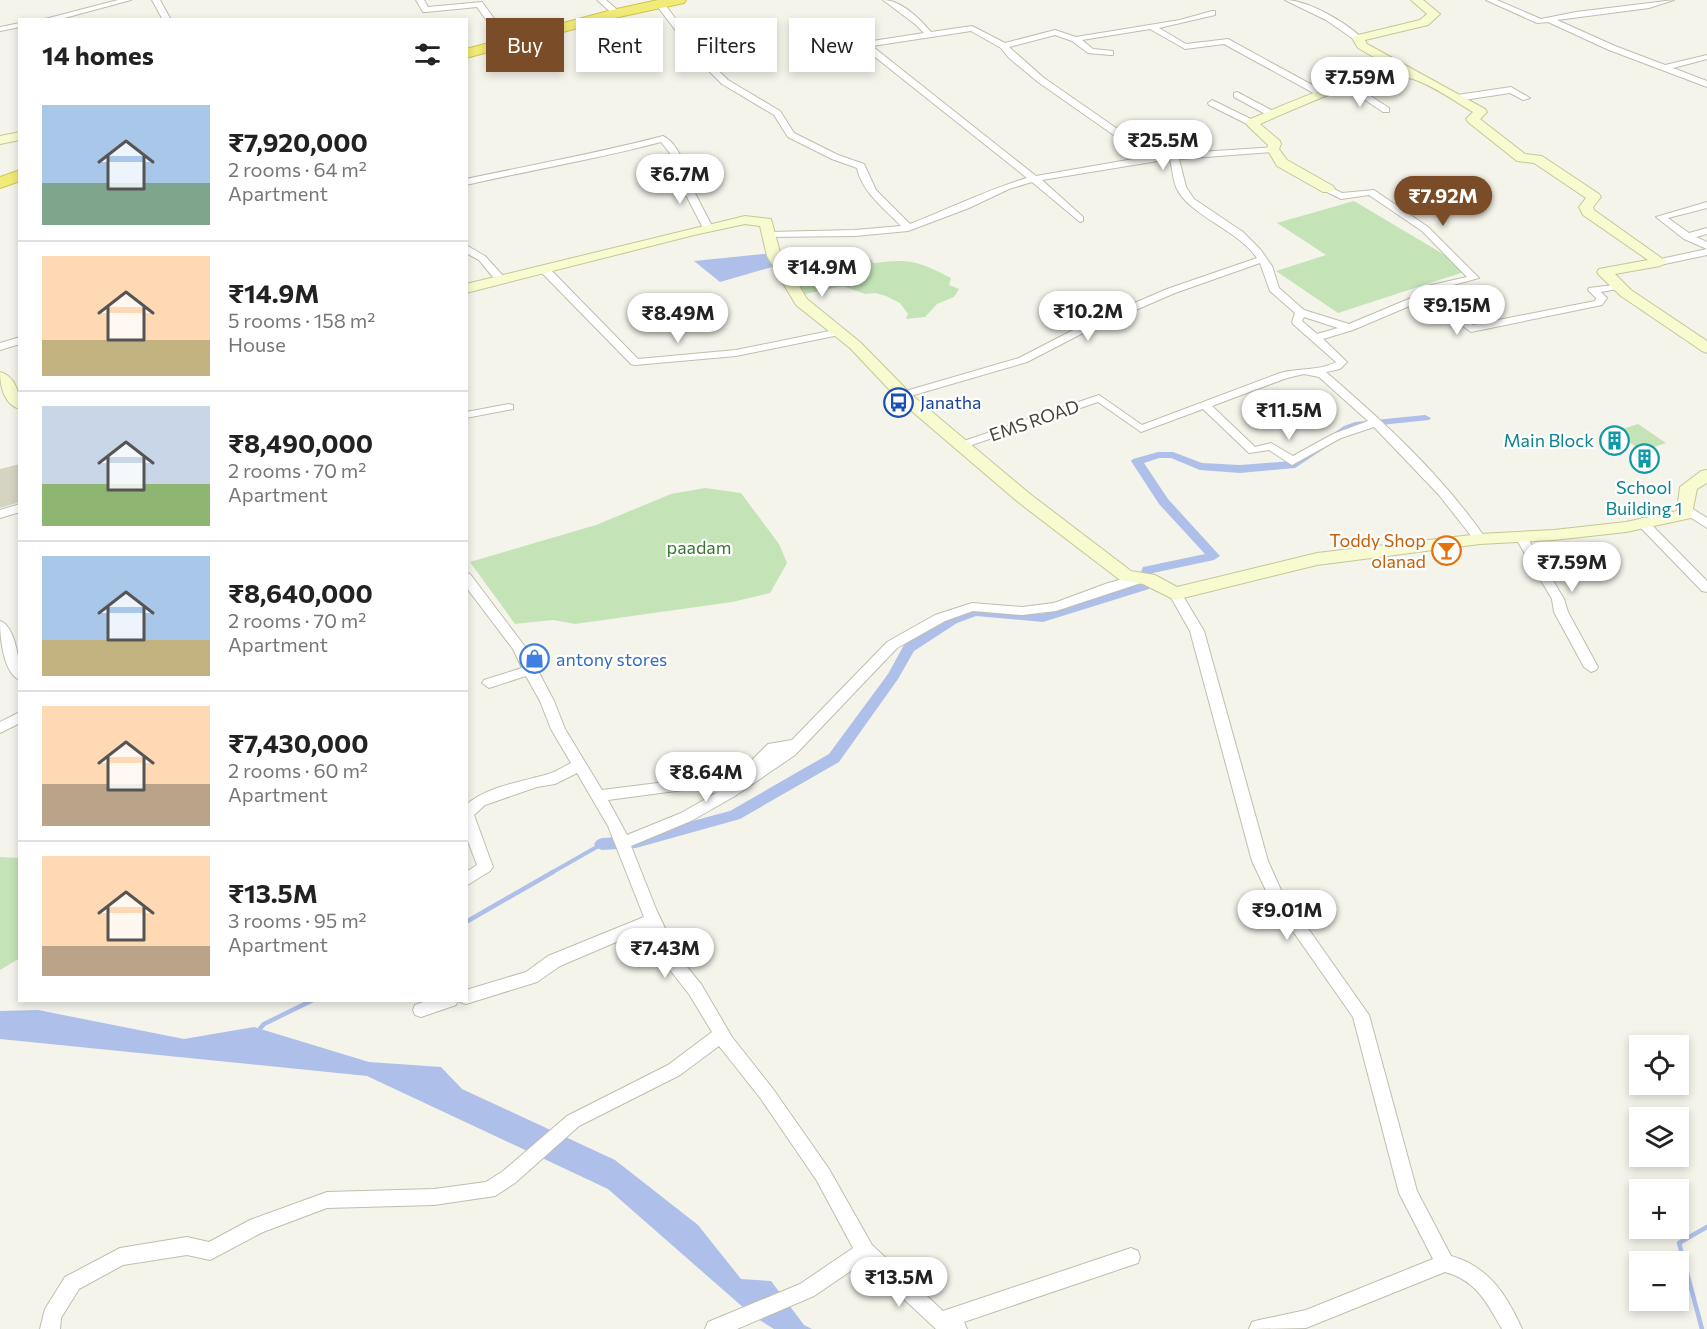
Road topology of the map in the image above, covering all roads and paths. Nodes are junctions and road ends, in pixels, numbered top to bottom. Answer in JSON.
{"nodes":[{"id":1,"x":128,"y":0,"type":"edge"},
{"id":2,"x":156,"y":0,"type":"edge"},
{"id":3,"x":420,"y":0,"type":"edge"},
{"id":4,"x":601,"y":0,"type":"edge"},
{"id":5,"x":679,"y":0,"type":"edge"},
{"id":6,"x":886,"y":0,"type":"edge"},
{"id":7,"x":1289,"y":0,"type":"edge"},
{"id":8,"x":1416,"y":0,"type":"edge"},
{"id":9,"x":1490,"y":0,"type":"edge"},
{"id":10,"x":1600,"y":0,"type":"edge"},
{"id":11,"x":1670,"y":0,"type":"edge"},
{"id":12,"x":660,"y":4,"type":"junction"},
{"id":13,"x":1620,"y":10,"type":"junction"},
{"id":14,"x":1212,"y":12,"type":"dead end"},
{"id":15,"x":617,"y":14,"type":"junction"},
{"id":16,"x":53,"y":18,"type":"edge"},
{"id":17,"x":167,"y":18,"type":"edge"},
{"id":18,"x":489,"y":18,"type":"edge"},
{"id":19,"x":1550,"y":20,"type":"junction"},
{"id":20,"x":18,"y":26,"type":"edge"},
{"id":21,"x":1152,"y":27,"type":"junction"},
{"id":22,"x":564,"y":28,"type":"edge"},
{"id":23,"x":0,"y":30,"type":"edge"},
{"id":24,"x":929,"y":34,"type":"junction"},
{"id":25,"x":1358,"y":38,"type":"junction"},
{"id":26,"x":1075,"y":39,"type":"junction"},
{"id":27,"x":1004,"y":46,"type":"junction"},
{"id":28,"x":486,"y":48,"type":"edge"},
{"id":29,"x":468,"y":53,"type":"edge"},
{"id":30,"x":1110,"y":53,"type":"dead end"},
{"id":31,"x":1707,"y":57,"type":"edge"},
{"id":32,"x":1665,"y":68,"type":"junction"},
{"id":33,"x":1412,"y":74,"type":"junction"},
{"id":34,"x":1707,"y":84,"type":"edge"},
{"id":35,"x":1349,"y":85,"type":"junction"},
{"id":36,"x":1322,"y":94,"type":"junction"},
{"id":37,"x":1237,"y":96,"type":"dead end"},
{"id":38,"x":1457,"y":98,"type":"junction"},
{"id":39,"x":1526,"y":98,"type":"dead end"},
{"id":40,"x":1212,"y":103,"type":"dead end"},
{"id":41,"x":1386,"y":110,"type":"dead end"},
{"id":42,"x":1272,"y":114,"type":"junction"},
{"id":43,"x":1252,"y":123,"type":"junction"},
{"id":44,"x":18,"y":136,"type":"edge"},
{"id":45,"x":0,"y":140,"type":"edge"},
{"id":46,"x":1273,"y":149,"type":"junction"},
{"id":47,"x":1174,"y":156,"type":"junction"},
{"id":48,"x":1153,"y":158,"type":"junction"},
{"id":49,"x":18,"y":176,"type":"edge"},
{"id":50,"x":1032,"y":179,"type":"junction"},
{"id":51,"x":468,"y":182,"type":"edge"},
{"id":52,"x":0,"y":183,"type":"edge"},
{"id":53,"x":1328,"y":189,"type":"joint"},
{"id":54,"x":1707,"y":205,"type":"edge"},
{"id":55,"x":1080,"y":219,"type":"dead end"},
{"id":56,"x":708,"y":228,"type":"junction"},
{"id":57,"x":908,"y":228,"type":"junction"},
{"id":58,"x":1707,"y":231,"type":"edge"},
{"id":59,"x":769,"y":235,"type":"junction"},
{"id":60,"x":1687,"y":237,"type":"junction"},
{"id":61,"x":1707,"y":246,"type":"edge"},
{"id":62,"x":468,"y":249,"type":"edge"},
{"id":63,"x":1707,"y":252,"type":"edge"},
{"id":64,"x":1263,"y":258,"type":"junction"},
{"id":65,"x":1660,"y":262,"type":"junction"},
{"id":66,"x":544,"y":269,"type":"junction"},
{"id":67,"x":501,"y":280,"type":"junction"},
{"id":68,"x":1618,"y":286,"type":"junction"},
{"id":69,"x":468,"y":288,"type":"edge"},
{"id":70,"x":1427,"y":295,"type":"junction"},
{"id":71,"x":1300,"y":312,"type":"junction"},
{"id":72,"x":1349,"y":328,"type":"junction"},
{"id":73,"x":839,"y":332,"type":"junction"},
{"id":74,"x":1315,"y":339,"type":"junction"},
{"id":75,"x":18,"y":341,"type":"edge"},
{"id":76,"x":0,"y":347,"type":"edge"},
{"id":77,"x":1707,"y":348,"type":"edge"},
{"id":78,"x":1323,"y":375,"type":"junction"},
{"id":79,"x":0,"y":377,"type":"edge"},
{"id":80,"x":903,"y":395,"type":"junction"},
{"id":81,"x":18,"y":401,"type":"edge"},
{"id":82,"x":509,"y":407,"type":"dead end"},
{"id":83,"x":1204,"y":407,"type":"junction"},
{"id":84,"x":468,"y":415,"type":"edge"},
{"id":85,"x":1376,"y":422,"type":"junction"},
{"id":86,"x":962,"y":445,"type":"junction"},
{"id":87,"x":1707,"y":475,"type":"edge"},
{"id":88,"x":18,"y":509,"type":"edge"},
{"id":89,"x":0,"y":514,"type":"edge"},
{"id":90,"x":1685,"y":514,"type":"junction"},
{"id":91,"x":1642,"y":522,"type":"junction"},
{"id":92,"x":1707,"y":524,"type":"edge"},
{"id":93,"x":1521,"y":537,"type":"junction"},
{"id":94,"x":1480,"y":539,"type":"junction"},
{"id":95,"x":1145,"y":579,"type":"junction"},
{"id":96,"x":468,"y":580,"type":"edge"},
{"id":97,"x":1707,"y":588,"type":"edge"},
{"id":98,"x":1175,"y":594,"type":"junction"},
{"id":99,"x":0,"y":625,"type":"edge"},
{"id":100,"x":1591,"y":667,"type":"dead end"},
{"id":101,"x":530,"y":670,"type":"junction"},
{"id":102,"x":18,"y":671,"type":"edge"},
{"id":103,"x":489,"y":683,"type":"dead end"},
{"id":104,"x":18,"y":718,"type":"edge"},
{"id":105,"x":0,"y":728,"type":"edge"},
{"id":106,"x":798,"y":744,"type":"junction"},
{"id":107,"x":579,"y":765,"type":"junction"},
{"id":108,"x":597,"y":796,"type":"junction"},
{"id":109,"x":468,"y":812,"type":"edge"},
{"id":110,"x":468,"y":820,"type":"edge"},
{"id":111,"x":623,"y":843,"type":"junction"},
{"id":112,"x":468,"y":879,"type":"edge"},
{"id":113,"x":653,"y":920,"type":"junction"},
{"id":114,"x":468,"y":996,"type":"edge"},
{"id":115,"x":444,"y":1002,"type":"edge"},
{"id":116,"x":422,"y":1010,"type":"dead end"},
{"id":117,"x":722,"y":1034,"type":"junction"},
{"id":118,"x":866,"y":1251,"type":"junction"},
{"id":119,"x":1131,"y":1257,"type":"dead end"},
{"id":120,"x":1445,"y":1263,"type":"junction"},
{"id":121,"x":948,"y":1325,"type":"edge"},
{"id":122,"x":50,"y":1329,"type":"edge"},
{"id":123,"x":715,"y":1329,"type":"edge"},
{"id":124,"x":1259,"y":1329,"type":"edge"},
{"id":125,"x":1512,"y":1329,"type":"edge"}],
"edges":[{"from":1,"to":16,"type":"street"},
{"from":2,"to":17,"type":"street"},
{"from":3,"to":18,"type":"street"},
{"from":4,"to":15,"type":"street"},
{"from":5,"to":12,"type":"highway"},
{"from":6,"to":24,"type":"street"},
{"from":7,"to":25,"type":"street"},
{"from":8,"to":25,"type":"main road"},
{"from":9,"to":19,"type":"street"},
{"from":10,"to":13,"type":"street"},
{"from":11,"to":13,"type":"street"},
{"from":12,"to":15,"type":"highway"},
{"from":12,"to":57,"type":"street"},
{"from":13,"to":19,"type":"street"},
{"from":14,"to":21,"type":"street"},
{"from":15,"to":22,"type":"highway"},
{"from":19,"to":32,"type":"street"},
{"from":20,"to":23,"type":"street"},
{"from":21,"to":26,"type":"street"},
{"from":21,"to":36,"type":"street"},
{"from":24,"to":27,"type":"street"},
{"from":24,"to":50,"type":"street"},
{"from":25,"to":33,"type":"main road"},
{"from":26,"to":27,"type":"street"},
{"from":26,"to":30,"type":"street"},
{"from":27,"to":48,"type":"street"},
{"from":28,"to":29,"type":"highway"},
{"from":31,"to":32,"type":"street"},
{"from":32,"to":34,"type":"street"},
{"from":33,"to":35,"type":"main road"},
{"from":33,"to":38,"type":"main road"},
{"from":35,"to":36,"type":"main road"},
{"from":35,"to":41,"type":"street"},
{"from":36,"to":42,"type":"main road"},
{"from":37,"to":42,"type":"street"},
{"from":38,"to":39,"type":"street"},
{"from":38,"to":65,"type":"main road"},
{"from":40,"to":43,"type":"street"},
{"from":42,"to":43,"type":"main road"},
{"from":43,"to":46,"type":"main road"},
{"from":44,"to":45,"type":"main road"},
{"from":46,"to":47,"type":"street"},
{"from":46,"to":53,"type":"main road"},
{"from":47,"to":48,"type":"street"},
{"from":47,"to":64,"type":"street"},
{"from":48,"to":50,"type":"street"},
{"from":49,"to":52,"type":"highway"},
{"from":50,"to":55,"type":"street"},
{"from":50,"to":57,"type":"street"},
{"from":51,"to":56,"type":"street"},
{"from":53,"to":70,"type":"street"},
{"from":54,"to":60,"type":"street"},
{"from":56,"to":59,"type":"main road"},
{"from":56,"to":66,"type":"main road"},
{"from":57,"to":59,"type":"street"},
{"from":58,"to":60,"type":"street"},
{"from":59,"to":73,"type":"main road"},
{"from":60,"to":61,"type":"street"},
{"from":62,"to":67,"type":"street"},
{"from":63,"to":65,"type":"street"},
{"from":64,"to":71,"type":"street"},
{"from":64,"to":80,"type":"street"},
{"from":65,"to":68,"type":"main road"},
{"from":66,"to":67,"type":"main road"},
{"from":66,"to":73,"type":"street"},
{"from":67,"to":69,"type":"main road"},
{"from":68,"to":70,"type":"street"},
{"from":68,"to":77,"type":"main road"},
{"from":70,"to":72,"type":"street"},
{"from":71,"to":72,"type":"street"},
{"from":71,"to":74,"type":"street"},
{"from":72,"to":74,"type":"street"},
{"from":73,"to":80,"type":"main road"},
{"from":74,"to":78,"type":"street"},
{"from":75,"to":76,"type":"street"},
{"from":78,"to":83,"type":"street"},
{"from":78,"to":85,"type":"street"},
{"from":79,"to":81,"type":"main road"},
{"from":80,"to":86,"type":"main road"},
{"from":82,"to":84,"type":"street"},
{"from":83,"to":85,"type":"street"},
{"from":83,"to":86,"type":"street","name":"EMS ROAD"},
{"from":85,"to":94,"type":"street"},
{"from":86,"to":95,"type":"main road"},
{"from":87,"to":90,"type":"main road"},
{"from":88,"to":89,"type":"street"},
{"from":90,"to":91,"type":"main road"},
{"from":90,"to":92,"type":"street"},
{"from":91,"to":93,"type":"main road"},
{"from":91,"to":97,"type":"street"},
{"from":93,"to":94,"type":"main road"},
{"from":93,"to":100,"type":"street"},
{"from":94,"to":98,"type":"main road"},
{"from":95,"to":98,"type":"main road"},
{"from":95,"to":106,"type":"street"},
{"from":96,"to":101,"type":"street"},
{"from":98,"to":120,"type":"street"},
{"from":99,"to":102,"type":"street"},
{"from":101,"to":103,"type":"street"},
{"from":101,"to":107,"type":"street"},
{"from":104,"to":105,"type":"street"},
{"from":106,"to":108,"type":"street"},
{"from":106,"to":111,"type":"street"},
{"from":107,"to":108,"type":"street"},
{"from":107,"to":109,"type":"street"},
{"from":108,"to":111,"type":"street"},
{"from":110,"to":112,"type":"street"},
{"from":111,"to":113,"type":"street"},
{"from":113,"to":114,"type":"street"},
{"from":113,"to":117,"type":"street"},
{"from":115,"to":116,"type":"street"},
{"from":117,"to":118,"type":"street"},
{"from":117,"to":122,"type":"street"},
{"from":118,"to":121,"type":"street"},
{"from":118,"to":123,"type":"street"},
{"from":119,"to":121,"type":"street"},
{"from":120,"to":124,"type":"street"},
{"from":120,"to":125,"type":"street"}]}
